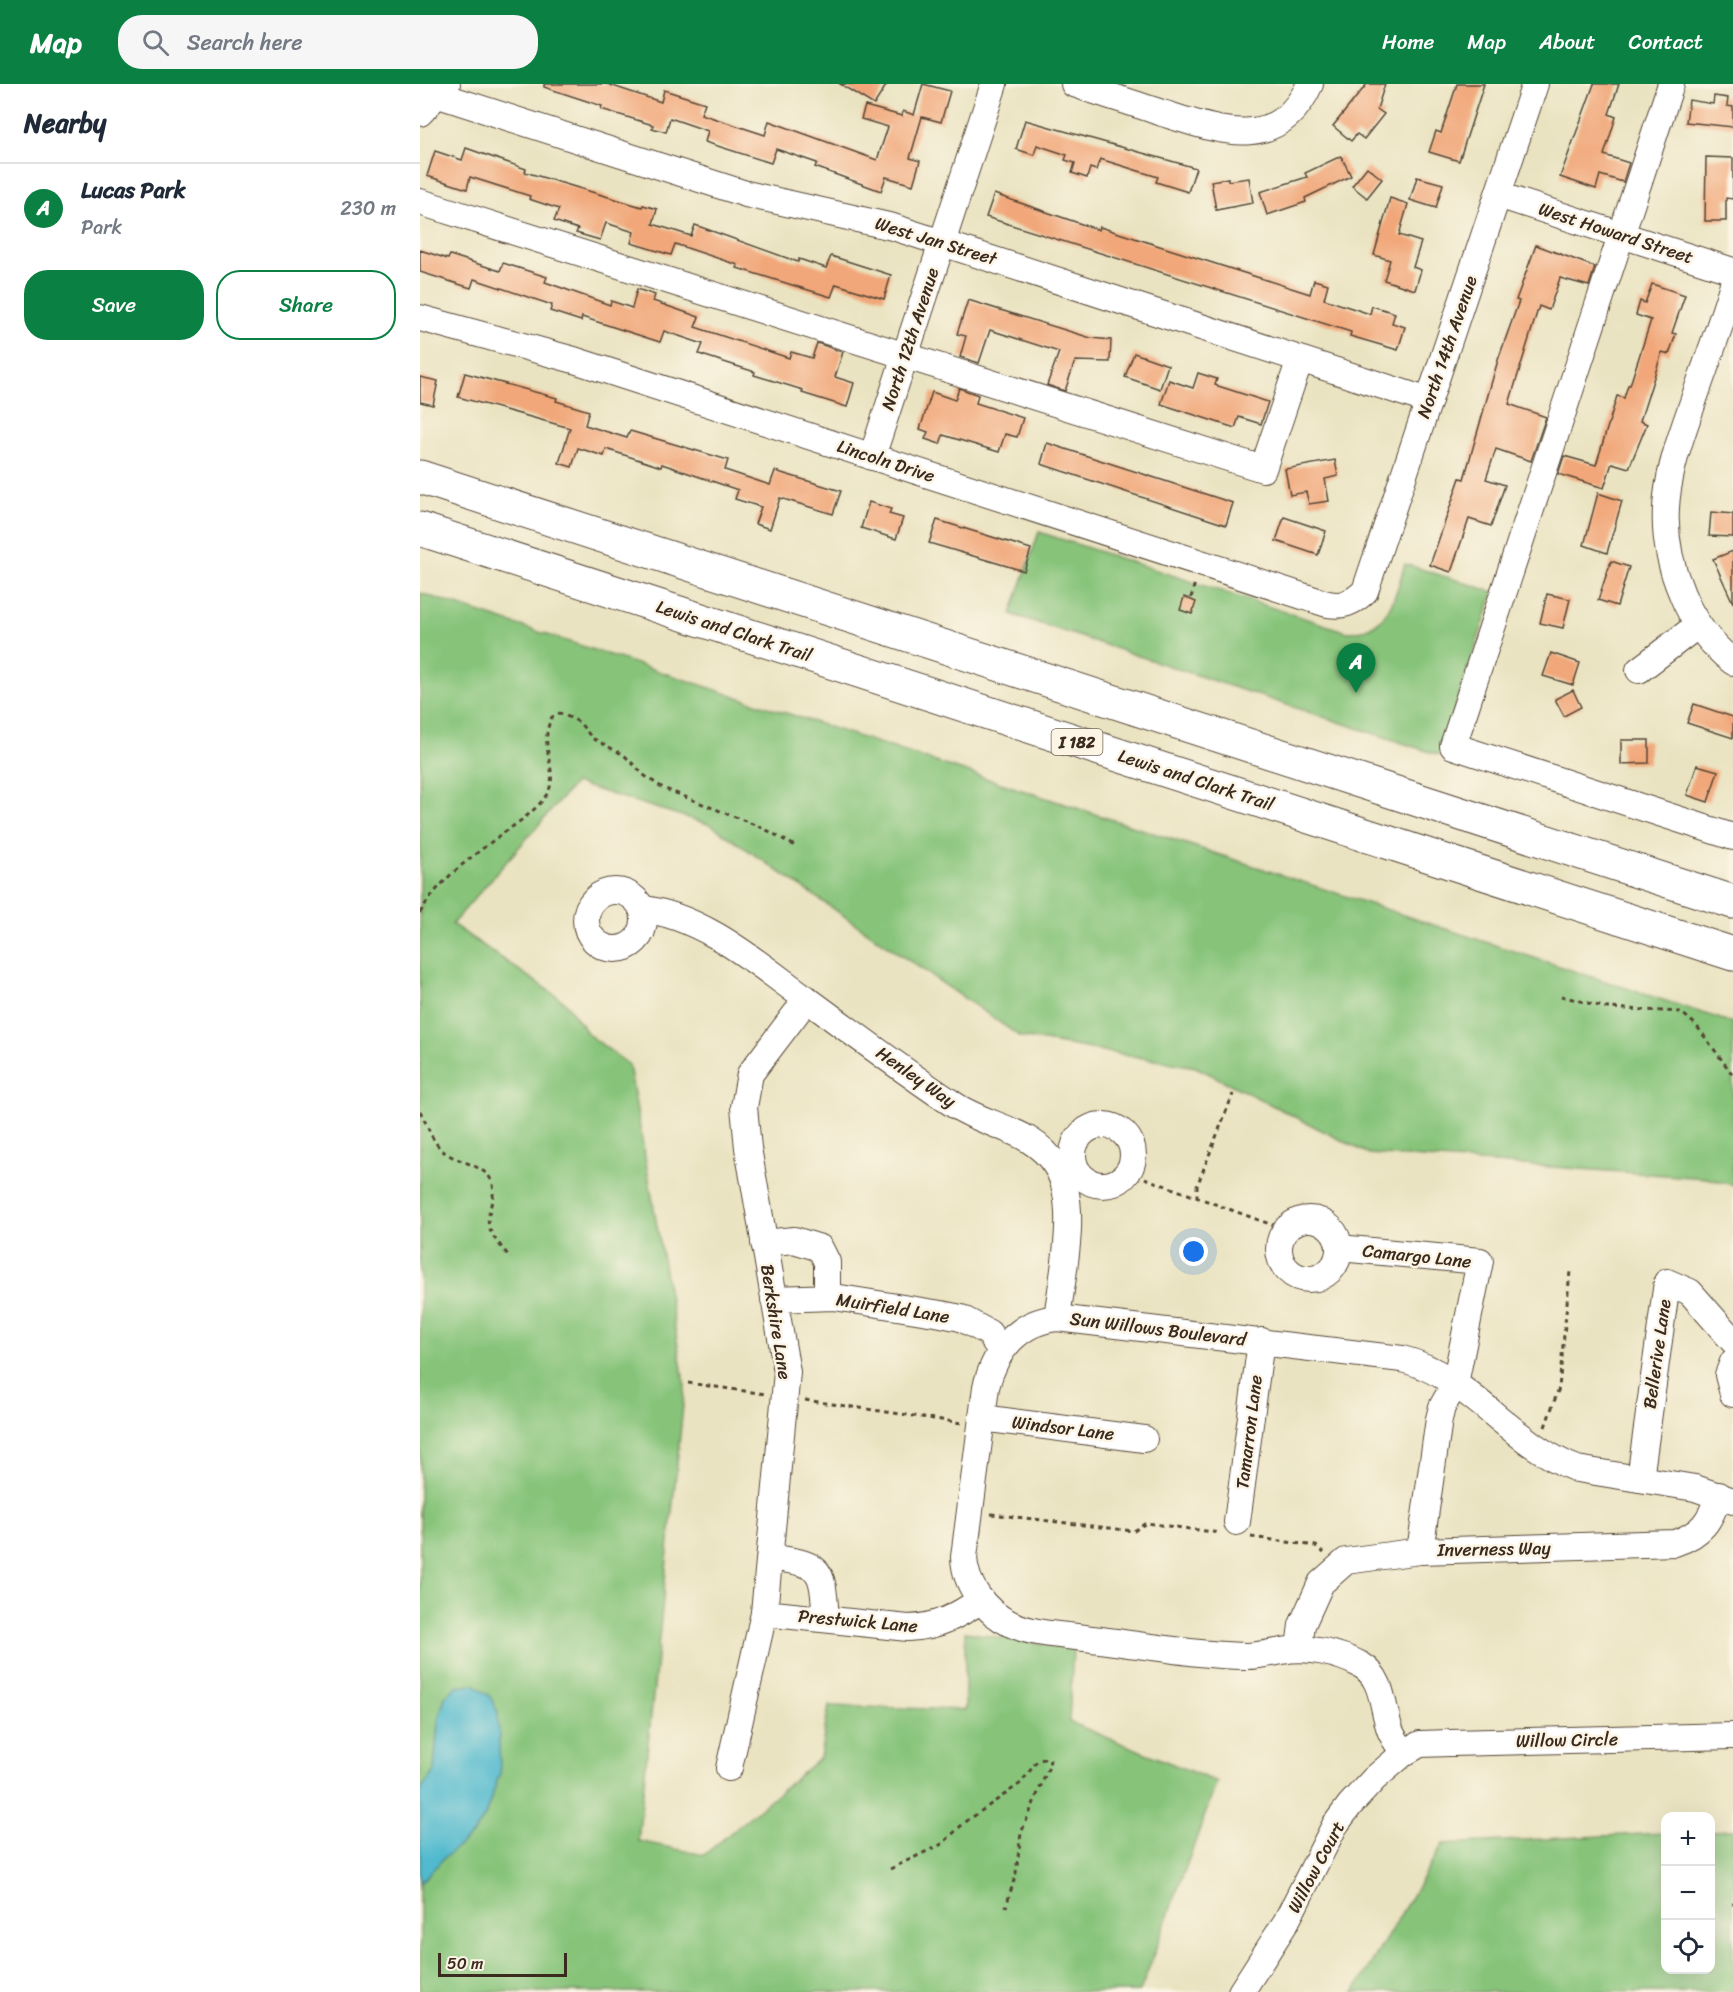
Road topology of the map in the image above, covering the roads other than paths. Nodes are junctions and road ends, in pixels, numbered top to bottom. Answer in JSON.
{"nodes":[{"id":1,"x":994,"y":84,"type":"edge"},
{"id":2,"x":1310,"y":84,"type":"edge"},
{"id":3,"x":1535,"y":84,"type":"edge"},
{"id":4,"x":1671,"y":84,"type":"edge"},
{"id":5,"x":1089,"y":86,"type":"edge"},
{"id":6,"x":435,"y":89,"type":"edge"},
{"id":7,"x":420,"y":113,"type":"edge"},
{"id":8,"x":1498,"y":195,"type":"junction"},
{"id":9,"x":420,"y":202,"type":"edge"},
{"id":10,"x":1622,"y":235,"type":"junction"},
{"id":11,"x":942,"y":243,"type":"junction"},
{"id":12,"x":1733,"y":271,"type":"edge"},
{"id":13,"x":1733,"y":284,"type":"edge"},
{"id":14,"x":420,"y":318,"type":"edge"},
{"id":15,"x":906,"y":354,"type":"junction"},
{"id":16,"x":1300,"y":359,"type":"junction"},
{"id":17,"x":1429,"y":400,"type":"junction"},
{"id":18,"x":872,"y":457,"type":"junction"},
{"id":19,"x":420,"y":477,"type":"edge"},
{"id":20,"x":420,"y":529,"type":"edge"},
{"id":21,"x":1351,"y":603,"type":"joint"},
{"id":22,"x":1698,"y":625,"type":"junction"},
{"id":23,"x":1733,"y":662,"type":"edge"},
{"id":24,"x":1639,"y":670,"type":"dead end"},
{"id":25,"x":1733,"y":837,"type":"edge"},
{"id":26,"x":1733,"y":902,"type":"edge"},
{"id":27,"x":642,"y":909,"type":"dead end"},
{"id":28,"x":1733,"y":954,"type":"edge"},
{"id":29,"x":807,"y":999,"type":"junction"},
{"id":30,"x":1071,"y":1176,"type":"junction"},
{"id":31,"x":764,"y":1243,"type":"junction"},
{"id":32,"x":1339,"y":1248,"type":"junction"},
{"id":33,"x":827,"y":1298,"type":"junction"},
{"id":34,"x":774,"y":1299,"type":"junction"},
{"id":35,"x":1057,"y":1318,"type":"junction"},
{"id":36,"x":1261,"y":1341,"type":"junction"},
{"id":37,"x":1733,"y":1341,"type":"edge"},
{"id":38,"x":1000,"y":1350,"type":"junction"},
{"id":39,"x":1733,"y":1362,"type":"edge"},
{"id":40,"x":1455,"y":1383,"type":"junction"},
{"id":41,"x":1733,"y":1394,"type":"edge"},
{"id":42,"x":982,"y":1422,"type":"junction"},
{"id":43,"x":1144,"y":1439,"type":"dead end"},
{"id":44,"x":1640,"y":1479,"type":"junction"},
{"id":45,"x":1726,"y":1498,"type":"edge"},
{"id":46,"x":1236,"y":1531,"type":"road end"},
{"id":47,"x":1420,"y":1551,"type":"junction"},
{"id":48,"x":770,"y":1557,"type":"junction"},
{"id":49,"x":981,"y":1600,"type":"junction"},
{"id":50,"x":764,"y":1612,"type":"junction"},
{"id":51,"x":826,"y":1619,"type":"junction"},
{"id":52,"x":1299,"y":1648,"type":"junction"},
{"id":53,"x":1733,"y":1736,"type":"edge"},
{"id":54,"x":1404,"y":1753,"type":"junction"},
{"id":55,"x":729,"y":1768,"type":"dead end"},
{"id":56,"x":1241,"y":1992,"type":"edge"}],
"edges":[{"from":1,"to":11,"type":"street","name":"North 12th Avenue"},
{"from":2,"to":5,"type":"street"},
{"from":3,"to":8,"type":"street","name":"North 14th Avenue"},
{"from":4,"to":10,"type":"street"},
{"from":6,"to":7,"type":"street"},
{"from":6,"to":11,"type":"street","name":"West Jan Street"},
{"from":8,"to":10,"type":"street","name":"West Howard Street"},
{"from":8,"to":17,"type":"street","name":"North 14th Avenue"},
{"from":9,"to":15,"type":"street"},
{"from":10,"to":12,"type":"street","name":"West Howard Street"},
{"from":10,"to":25,"type":"street"},
{"from":11,"to":15,"type":"street","name":"North 12th Avenue"},
{"from":11,"to":16,"type":"street","name":"West Jan Street"},
{"from":13,"to":22,"type":"street"},
{"from":14,"to":18,"type":"street","name":"Lincoln Drive"},
{"from":15,"to":16,"type":"street"},
{"from":15,"to":18,"type":"street","name":"North 12th Avenue"},
{"from":16,"to":17,"type":"street","name":"West Jan Street"},
{"from":17,"to":21,"type":"street","name":"North 14th Avenue"},
{"from":18,"to":21,"type":"street","name":"Lincoln Drive"},
{"from":19,"to":26,"type":"highway"},
{"from":20,"to":28,"type":"highway","name":"Lewis and Clark Trail","number":"I 182"},
{"from":22,"to":23,"type":"street"},
{"from":22,"to":24,"type":"street"},
{"from":27,"to":29,"type":"street","name":"Henley Way"},
{"from":29,"to":30,"type":"street","name":"Henley Way"},
{"from":29,"to":31,"type":"street","name":"Berkshire Lane"},
{"from":30,"to":30,"type":"street"},
{"from":30,"to":35,"type":"street","name":"Henley Way"},
{"from":31,"to":33,"type":"street"},
{"from":31,"to":34,"type":"street","name":"Berkshire Lane"},
{"from":32,"to":32,"type":"street","name":"Camargo Lane"},
{"from":32,"to":40,"type":"street","name":"Camargo Lane"},
{"from":33,"to":34,"type":"street","name":"Muirfield Lane"},
{"from":33,"to":38,"type":"street","name":"Muirfield Lane"},
{"from":34,"to":48,"type":"street","name":"Berkshire Lane"},
{"from":35,"to":36,"type":"street","name":"Sun Willows Boulevard"},
{"from":35,"to":38,"type":"street","name":"Sun Willows Boulevard"},
{"from":36,"to":40,"type":"street","name":"Sun Willows Boulevard"},
{"from":36,"to":46,"type":"street","name":"Tamarron Lane"},
{"from":37,"to":44,"type":"street","name":"Bellerive Lane"},
{"from":38,"to":42,"type":"street","name":"Sun Willows Boulevard"},
{"from":39,"to":41,"type":"street"},
{"from":40,"to":44,"type":"street","name":"Sun Willows Boulevard"},
{"from":40,"to":47,"type":"street"},
{"from":42,"to":43,"type":"street","name":"Windsor Lane"},
{"from":42,"to":49,"type":"street","name":"Sun Willows Boulevard"},
{"from":44,"to":45,"type":"street","name":"Sun Willows Boulevard"},
{"from":45,"to":47,"type":"street","name":"Inverness Way"},
{"from":47,"to":52,"type":"street","name":"Inverness Way"},
{"from":48,"to":50,"type":"street","name":"Berkshire Lane"},
{"from":48,"to":51,"type":"street"},
{"from":49,"to":51,"type":"street","name":"Prestwick Lane"},
{"from":49,"to":52,"type":"street","name":"Sun Willows Boulevard"},
{"from":50,"to":51,"type":"street","name":"Prestwick Lane"},
{"from":50,"to":55,"type":"street","name":"Berkshire Lane"},
{"from":52,"to":54,"type":"street"},
{"from":53,"to":54,"type":"street","name":"Willow Circle"},
{"from":54,"to":56,"type":"street","name":"Willow Court"}]}
